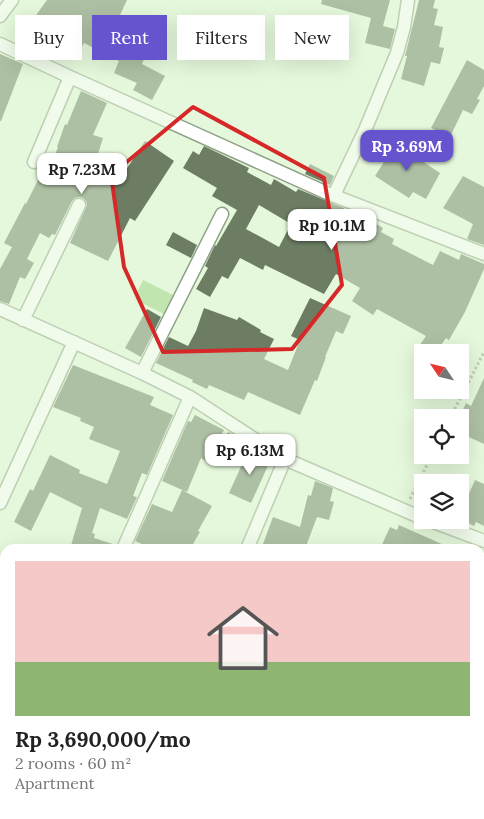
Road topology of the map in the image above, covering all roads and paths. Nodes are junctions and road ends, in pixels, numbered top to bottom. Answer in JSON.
{"nodes":[{"id":1,"x":12,"y":0,"type":"edge"},
{"id":2,"x":408,"y":0,"type":"edge"},
{"id":3,"x":0,"y":16,"type":"edge"},
{"id":4,"x":0,"y":44,"type":"edge"},
{"id":5,"x":70,"y":77,"type":"junction"},
{"id":6,"x":34,"y":162,"type":"dead end"},
{"id":7,"x":334,"y":195,"type":"junction"},
{"id":8,"x":79,"y":205,"type":"dead end"},
{"id":9,"x":222,"y":214,"type":"dead end"},
{"id":10,"x":484,"y":254,"type":"edge"},
{"id":11,"x":0,"y":309,"type":"edge"},
{"id":12,"x":23,"y":320,"type":"junction"},
{"id":13,"x":74,"y":342,"type":"junction"},
{"id":14,"x":484,"y":352,"type":"edge"},
{"id":15,"x":142,"y":373,"type":"junction"},
{"id":16,"x":190,"y":397,"type":"junction"},
{"id":17,"x":455,"y":409,"type":"edge"},
{"id":18,"x":285,"y":459,"type":"junction"},
{"id":19,"x":428,"y":464,"type":"edge"},
{"id":20,"x":0,"y":502,"type":"edge"},
{"id":21,"x":404,"y":511,"type":"junction"},
{"id":22,"x":414,"y":515,"type":"edge"},
{"id":23,"x":452,"y":529,"type":"edge"},
{"id":24,"x":484,"y":541,"type":"edge"},
{"id":25,"x":125,"y":544,"type":"edge"},
{"id":26,"x":249,"y":544,"type":"edge"}],
"edges":[{"from":1,"to":3,"type":"street"},
{"from":2,"to":7,"type":"street"},
{"from":4,"to":5,"type":"street"},
{"from":5,"to":6,"type":"street"},
{"from":5,"to":7,"type":"street"},
{"from":7,"to":10,"type":"street"},
{"from":8,"to":12,"type":"street"},
{"from":9,"to":15,"type":"street"},
{"from":11,"to":12,"type":"street"},
{"from":12,"to":13,"type":"street"},
{"from":13,"to":15,"type":"street"},
{"from":13,"to":20,"type":"street"},
{"from":14,"to":17,"type":"path"},
{"from":15,"to":16,"type":"street"},
{"from":16,"to":18,"type":"street"},
{"from":16,"to":25,"type":"street"},
{"from":18,"to":21,"type":"street"},
{"from":18,"to":26,"type":"street"},
{"from":19,"to":21,"type":"path"},
{"from":21,"to":22,"type":"street"},
{"from":23,"to":24,"type":"street"}]}
